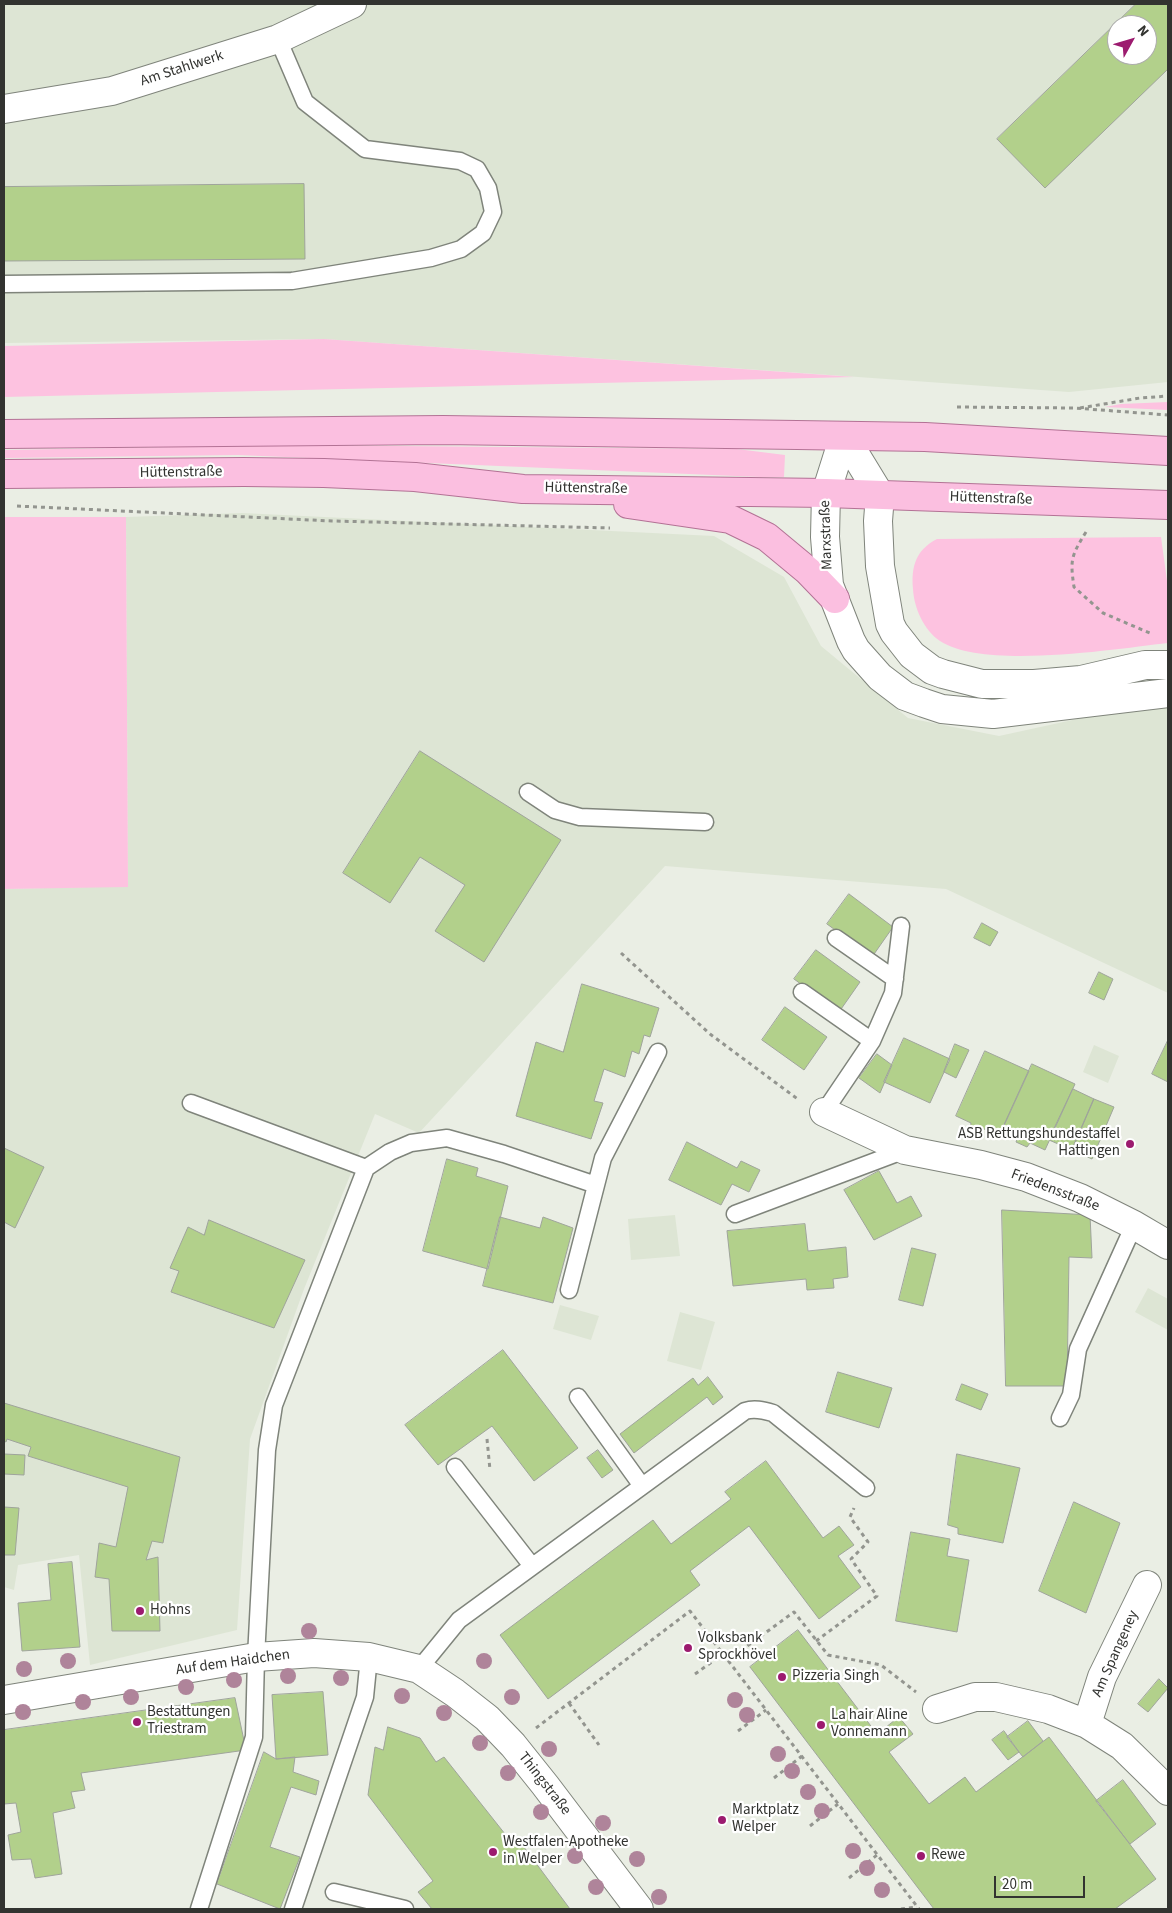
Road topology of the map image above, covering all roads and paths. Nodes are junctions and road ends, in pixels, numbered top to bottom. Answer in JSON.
{"nodes":[{"id":1,"x":352,"y":4,"type":"edge"},
{"id":2,"x":278,"y":38,"type":"junction"},
{"id":3,"x":4,"y":109,"type":"edge"},
{"id":4,"x":4,"y":284,"type":"edge"},
{"id":5,"x":1168,"y":396,"type":"edge"},
{"id":6,"x":1168,"y":415,"type":"edge"},
{"id":7,"x":4,"y":434,"type":"edge"},
{"id":8,"x":844,"y":436,"type":"junction"},
{"id":9,"x":1168,"y":451,"type":"edge"},
{"id":10,"x":4,"y":474,"type":"edge"},
{"id":11,"x":523,"y":488,"type":"junction"},
{"id":12,"x":826,"y":493,"type":"junction"},
{"id":13,"x":880,"y":495,"type":"junction"},
{"id":14,"x":1106,"y":502,"type":"junction"},
{"id":15,"x":1168,"y":505,"type":"edge"},
{"id":16,"x":14,"y":506,"type":"dead end"},
{"id":17,"x":611,"y":528,"type":"dead end"},
{"id":18,"x":835,"y":599,"type":"junction"},
{"id":19,"x":1160,"y":638,"type":"dead end"},
{"id":20,"x":1168,"y":665,"type":"edge"},
{"id":21,"x":1168,"y":693,"type":"edge"},
{"id":22,"x":528,"y":792,"type":"dead end"},
{"id":23,"x":705,"y":822,"type":"dead end"},
{"id":24,"x":901,"y":926,"type":"dead end"},
{"id":25,"x":836,"y":938,"type":"dead end"},
{"id":26,"x":620,"y":953,"type":"dead end"},
{"id":27,"x":895,"y":979,"type":"junction"},
{"id":28,"x":802,"y":992,"type":"dead end"},
{"id":29,"x":872,"y":1041,"type":"junction"},
{"id":30,"x":658,"y":1052,"type":"dead end"},
{"id":31,"x":191,"y":1103,"type":"dead end"},
{"id":32,"x":824,"y":1112,"type":"junction"},
{"id":33,"x":905,"y":1150,"type":"junction"},
{"id":34,"x":366,"y":1168,"type":"junction"},
{"id":35,"x":596,"y":1185,"type":"junction"},
{"id":36,"x":735,"y":1214,"type":"dead end"},
{"id":37,"x":1134,"y":1225,"type":"junction"},
{"id":38,"x":1168,"y":1245,"type":"edge"},
{"id":39,"x":569,"y":1290,"type":"dead end"},
{"id":40,"x":578,"y":1397,"type":"dead end"},
{"id":41,"x":1060,"y":1418,"type":"dead end"},
{"id":42,"x":487,"y":1439,"type":"dead end"},
{"id":43,"x":455,"y":1466,"type":"dead end"},
{"id":44,"x":495,"y":1476,"type":"dead end"},
{"id":45,"x":642,"y":1486,"type":"junction"},
{"id":46,"x":866,"y":1488,"type":"joint"},
{"id":47,"x":532,"y":1566,"type":"junction"},
{"id":48,"x":1147,"y":1585,"type":"dead end"},
{"id":49,"x":816,"y":1641,"type":"junction"},
{"id":50,"x":723,"y":1654,"type":"junction"},
{"id":51,"x":256,"y":1657,"type":"junction"},
{"id":52,"x":369,"y":1657,"type":"junction"},
{"id":53,"x":728,"y":1660,"type":"junction"},
{"id":54,"x":419,"y":1669,"type":"junction"},
{"id":55,"x":695,"y":1674,"type":"dead end"},
{"id":56,"x":455,"y":1693,"type":"joint"},
{"id":57,"x":4,"y":1700,"type":"edge"},
{"id":58,"x":569,"y":1703,"type":"junction"},
{"id":59,"x":936,"y":1708,"type":"joint"},
{"id":60,"x":766,"y":1710,"type":"junction"},
{"id":61,"x":1087,"y":1724,"type":"junction"},
{"id":62,"x":738,"y":1732,"type":"dead end"},
{"id":63,"x":514,"y":1745,"type":"junction"},
{"id":64,"x":599,"y":1745,"type":"dead end"},
{"id":65,"x":802,"y":1756,"type":"junction"},
{"id":66,"x":774,"y":1778,"type":"dead end"},
{"id":67,"x":1168,"y":1791,"type":"edge"},
{"id":68,"x":838,"y":1804,"type":"junction"},
{"id":69,"x":810,"y":1826,"type":"dead end"},
{"id":70,"x":877,"y":1855,"type":"junction"},
{"id":71,"x":850,"y":1878,"type":"dead end"},
{"id":72,"x":334,"y":1892,"type":"dead end"},
{"id":73,"x":918,"y":1908,"type":"edge"},
{"id":74,"x":199,"y":1909,"type":"edge"},
{"id":75,"x":293,"y":1909,"type":"edge"},
{"id":76,"x":405,"y":1909,"type":"edge"},
{"id":77,"x":638,"y":1909,"type":"edge"},
{"id":78,"x":901,"y":1909,"type":"edge"}],
"edges":[{"from":1,"to":2,"type":"street","name":"Am Stahlwerk"},
{"from":2,"to":3,"type":"street","name":"Am Stahlwerk"},
{"from":2,"to":4,"type":"lane"},
{"from":5,"to":6,"type":"path"},
{"from":7,"to":8,"type":"main road"},
{"from":8,"to":9,"type":"main road"},
{"from":8,"to":12,"type":"street","name":"Marxstraße"},
{"from":8,"to":13,"type":"street"},
{"from":10,"to":11,"type":"main road","name":"Hüttenstraße"},
{"from":11,"to":12,"type":"main road","name":"Hüttenstraße"},
{"from":11,"to":18,"type":"main road"},
{"from":12,"to":13,"type":"main road","name":"Hüttenstraße"},
{"from":12,"to":18,"type":"street","name":"Marxstraße"},
{"from":13,"to":14,"type":"main road","name":"Hüttenstraße"},
{"from":13,"to":20,"type":"street"},
{"from":14,"to":15,"type":"main road","name":"Hüttenstraße"},
{"from":14,"to":19,"type":"path"},
{"from":16,"to":17,"type":"path"},
{"from":18,"to":21,"type":"street","name":"Marxstraße"},
{"from":22,"to":23,"type":"lane"},
{"from":24,"to":27,"type":"lane"},
{"from":25,"to":27,"type":"lane"},
{"from":26,"to":32,"type":"path"},
{"from":27,"to":29,"type":"lane"},
{"from":28,"to":29,"type":"lane"},
{"from":29,"to":32,"type":"lane"},
{"from":30,"to":35,"type":"lane"},
{"from":31,"to":34,"type":"lane"},
{"from":32,"to":33,"type":"street","name":"Friedensstraße"},
{"from":33,"to":36,"type":"lane"},
{"from":33,"to":37,"type":"street","name":"Friedensstraße"},
{"from":34,"to":35,"type":"lane"},
{"from":34,"to":51,"type":"lane"},
{"from":35,"to":39,"type":"lane"},
{"from":37,"to":38,"type":"street","name":"Friedensstraße"},
{"from":37,"to":41,"type":"lane"},
{"from":40,"to":45,"type":"lane"},
{"from":42,"to":44,"type":"path"},
{"from":43,"to":47,"type":"lane"},
{"from":45,"to":46,"type":"lane"},
{"from":45,"to":47,"type":"lane"},
{"from":46,"to":49,"type":"path"},
{"from":47,"to":54,"type":"lane"},
{"from":48,"to":61,"type":"street","name":"Am Spangeney"},
{"from":49,"to":53,"type":"path"},
{"from":49,"to":59,"type":"path"},
{"from":50,"to":53,"type":"path"},
{"from":50,"to":55,"type":"path"},
{"from":50,"to":58,"type":"path"},
{"from":51,"to":52,"type":"street","name":"Auf dem Haidchen"},
{"from":51,"to":57,"type":"street","name":"Auf dem Haidchen"},
{"from":51,"to":74,"type":"lane"},
{"from":52,"to":54,"type":"street","name":"Auf dem Haidchen"},
{"from":52,"to":75,"type":"lane"},
{"from":53,"to":60,"type":"path"},
{"from":54,"to":56,"type":"street","name":"Auf dem Haidchen"},
{"from":56,"to":63,"type":"street","name":"Thingstraße"},
{"from":58,"to":63,"type":"path"},
{"from":58,"to":64,"type":"path"},
{"from":59,"to":61,"type":"street"},
{"from":60,"to":62,"type":"path"},
{"from":60,"to":65,"type":"path"},
{"from":61,"to":67,"type":"street"},
{"from":63,"to":77,"type":"street","name":"Thingstraße"},
{"from":65,"to":66,"type":"path"},
{"from":65,"to":68,"type":"path"},
{"from":68,"to":69,"type":"path"},
{"from":68,"to":70,"type":"path"},
{"from":70,"to":71,"type":"path"},
{"from":70,"to":73,"type":"path"},
{"from":72,"to":76,"type":"lane"},
{"from":73,"to":78,"type":"path"}]}
